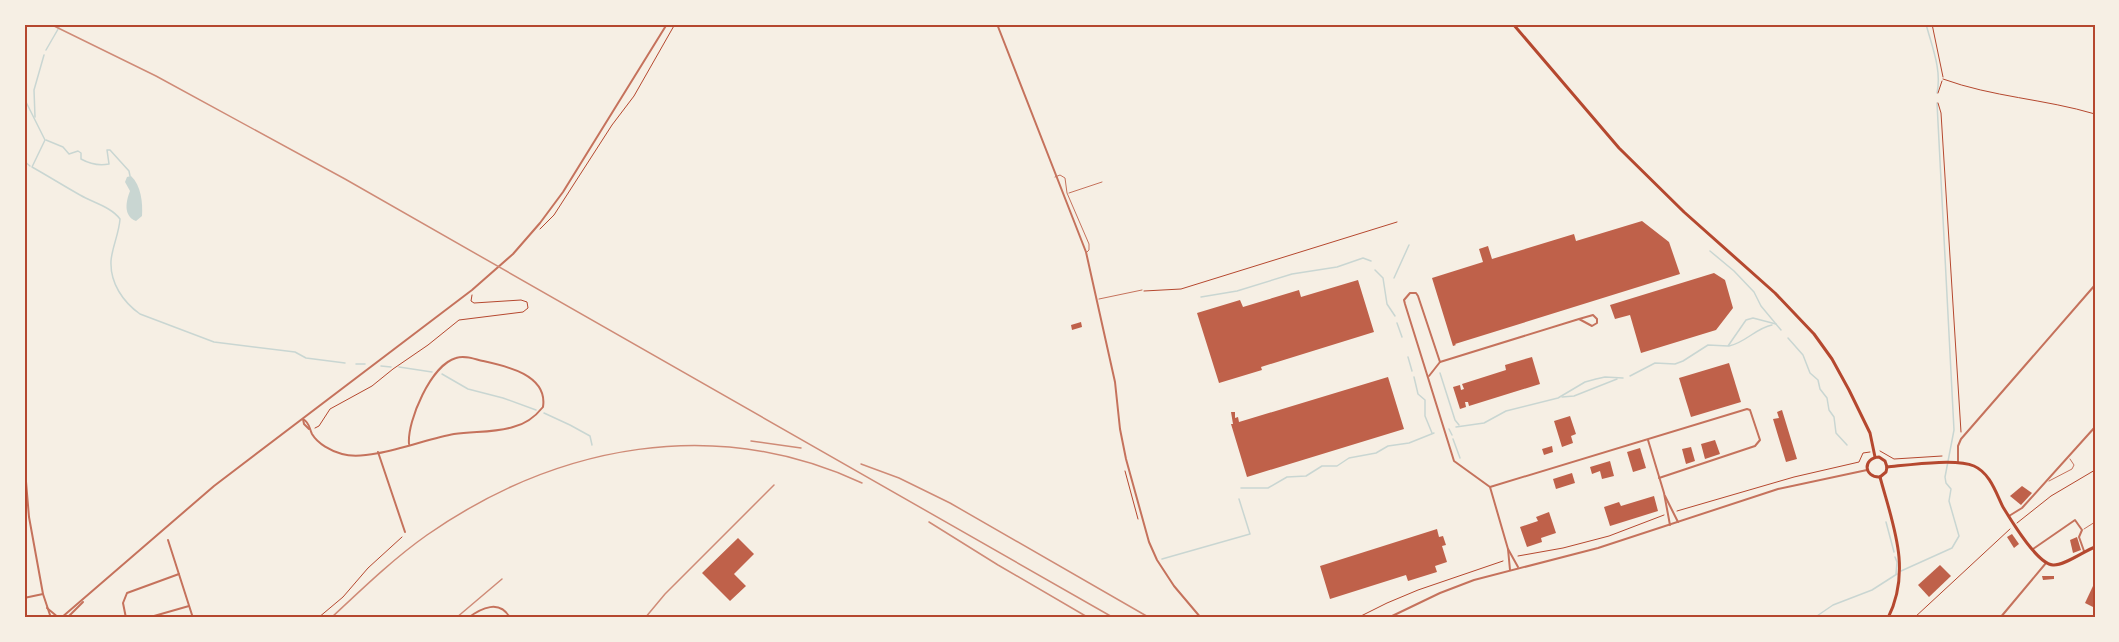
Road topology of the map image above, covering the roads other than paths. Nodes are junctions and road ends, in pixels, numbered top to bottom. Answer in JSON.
{"nodes":[{"id":1,"x":667,"y":24,"type":"edge"},
{"id":2,"x":997,"y":24,"type":"edge"},
{"id":3,"x":1513,"y":24,"type":"edge"},
{"id":4,"x":1055,"y":177,"type":"junction"},
{"id":5,"x":1102,"y":183,"type":"dead end"},
{"id":6,"x":1067,"y":193,"type":"junction"},
{"id":7,"x":1086,"y":252,"type":"junction"},
{"id":8,"x":2095,"y":285,"type":"edge"},
{"id":9,"x":1142,"y":290,"type":"road end"},
{"id":10,"x":1097,"y":299,"type":"junction"},
{"id":11,"x":1579,"y":319,"type":"junction"},
{"id":12,"x":1440,"y":362,"type":"junction"},
{"id":13,"x":1428,"y":378,"type":"junction"},
{"id":14,"x":303,"y":420,"type":"junction"},
{"id":15,"x":2095,"y":427,"type":"edge"},
{"id":16,"x":1647,"y":439,"type":"junction"},
{"id":17,"x":409,"y":444,"type":"junction"},
{"id":18,"x":378,"y":452,"type":"junction"},
{"id":19,"x":1942,"y":456,"type":"road end"},
{"id":20,"x":1875,"y":457,"type":"junction"},
{"id":21,"x":2068,"y":458,"type":"junction"},
{"id":22,"x":24,"y":459,"type":"edge"},
{"id":23,"x":1942,"y":464,"type":"junction"},
{"id":24,"x":1958,"y":464,"type":"junction"},
{"id":25,"x":24,"y":467,"type":"edge"},
{"id":26,"x":1887,"y":467,"type":"junction"},
{"id":27,"x":1867,"y":470,"type":"junction"},
{"id":28,"x":1880,"y":477,"type":"junction"},
{"id":29,"x":1659,"y":478,"type":"junction"},
{"id":30,"x":2047,"y":482,"type":"junction"},
{"id":31,"x":1490,"y":487,"type":"junction"},
{"id":32,"x":1664,"y":494,"type":"junction"},
{"id":33,"x":26,"y":504,"type":"edge"},
{"id":34,"x":2009,"y":516,"type":"junction"},
{"id":35,"x":1678,"y":522,"type":"junction"},
{"id":36,"x":2095,"y":522,"type":"edge"},
{"id":37,"x":1670,"y":525,"type":"junction"},
{"id":38,"x":2082,"y":530,"type":"junction"},
{"id":39,"x":405,"y":532,"type":"road end"},
{"id":40,"x":168,"y":540,"type":"dead end"},
{"id":41,"x":2095,"y":547,"type":"edge"},
{"id":42,"x":1508,"y":549,"type":"junction"},
{"id":43,"x":2032,"y":549,"type":"junction"},
{"id":44,"x":2084,"y":551,"type":"junction"},
{"id":45,"x":2046,"y":563,"type":"junction"},
{"id":46,"x":1518,"y":567,"type":"junction"},
{"id":47,"x":1510,"y":570,"type":"junction"},
{"id":48,"x":179,"y":574,"type":"junction"},
{"id":49,"x":43,"y":594,"type":"junction"},
{"id":50,"x":24,"y":598,"type":"edge"},
{"id":51,"x":84,"y":600,"type":"junction"},
{"id":52,"x":189,"y":606,"type":"junction"},
{"id":53,"x":47,"y":608,"type":"junction"},
{"id":54,"x":51,"y":618,"type":"edge"},
{"id":55,"x":60,"y":618,"type":"edge"},
{"id":56,"x":67,"y":618,"type":"edge"},
{"id":57,"x":126,"y":618,"type":"edge"},
{"id":58,"x":147,"y":618,"type":"edge"},
{"id":59,"x":193,"y":618,"type":"edge"},
{"id":60,"x":468,"y":618,"type":"edge"},
{"id":61,"x":510,"y":618,"type":"edge"},
{"id":62,"x":1201,"y":618,"type":"edge"},
{"id":63,"x":1388,"y":618,"type":"edge"},
{"id":64,"x":1888,"y":618,"type":"edge"},
{"id":65,"x":2000,"y":618,"type":"edge"}],
"edges":[{"from":1,"to":14,"type":"street"},
{"from":2,"to":4,"type":"street"},
{"from":3,"to":20,"type":"main road"},
{"from":4,"to":6,"type":"lane"},
{"from":4,"to":7,"type":"street"},
{"from":5,"to":6,"type":"lane"},
{"from":6,"to":7,"type":"lane"},
{"from":7,"to":10,"type":"street"},
{"from":8,"to":24,"type":"street"},
{"from":9,"to":10,"type":"lane"},
{"from":10,"to":62,"type":"street"},
{"from":11,"to":11,"type":"street"},
{"from":11,"to":12,"type":"street"},
{"from":12,"to":13,"type":"street"},
{"from":12,"to":13,"type":"street"},
{"from":13,"to":31,"type":"street"},
{"from":14,"to":18,"type":"street"},
{"from":14,"to":51,"type":"street"},
{"from":15,"to":21,"type":"street"},
{"from":16,"to":29,"type":"street"},
{"from":16,"to":29,"type":"street"},
{"from":16,"to":31,"type":"street"},
{"from":17,"to":17,"type":"street"},
{"from":17,"to":18,"type":"street"},
{"from":18,"to":39,"type":"street"},
{"from":19,"to":23,"type":"lane"},
{"from":20,"to":26,"type":"main road"},
{"from":20,"to":27,"type":"main road"},
{"from":21,"to":30,"type":"street"},
{"from":21,"to":30,"type":"lane"},
{"from":22,"to":25,"type":"street"},
{"from":23,"to":24,"type":"main road"},
{"from":23,"to":26,"type":"main road"},
{"from":24,"to":34,"type":"main road"},
{"from":25,"to":33,"type":"street"},
{"from":26,"to":28,"type":"main road"},
{"from":27,"to":28,"type":"main road"},
{"from":27,"to":35,"type":"street"},
{"from":28,"to":64,"type":"main road"},
{"from":29,"to":32,"type":"street"},
{"from":30,"to":34,"type":"street"},
{"from":31,"to":42,"type":"street"},
{"from":32,"to":35,"type":"street"},
{"from":32,"to":37,"type":"street"},
{"from":33,"to":49,"type":"street"},
{"from":34,"to":43,"type":"main road"},
{"from":35,"to":37,"type":"street"},
{"from":36,"to":38,"type":"lane"},
{"from":37,"to":46,"type":"street"},
{"from":38,"to":43,"type":"street"},
{"from":38,"to":44,"type":"street"},
{"from":40,"to":48,"type":"street"},
{"from":41,"to":44,"type":"main road"},
{"from":42,"to":46,"type":"street"},
{"from":42,"to":47,"type":"street"},
{"from":43,"to":45,"type":"main road"},
{"from":44,"to":45,"type":"main road"},
{"from":45,"to":65,"type":"street"},
{"from":46,"to":47,"type":"street"},
{"from":47,"to":63,"type":"street"},
{"from":48,"to":52,"type":"street"},
{"from":48,"to":57,"type":"street"},
{"from":49,"to":50,"type":"street"},
{"from":49,"to":53,"type":"street"},
{"from":51,"to":55,"type":"street"},
{"from":51,"to":56,"type":"street"},
{"from":52,"to":58,"type":"street"},
{"from":52,"to":59,"type":"street"},
{"from":53,"to":54,"type":"street"},
{"from":53,"to":55,"type":"street"},
{"from":60,"to":61,"type":"street"}]}
